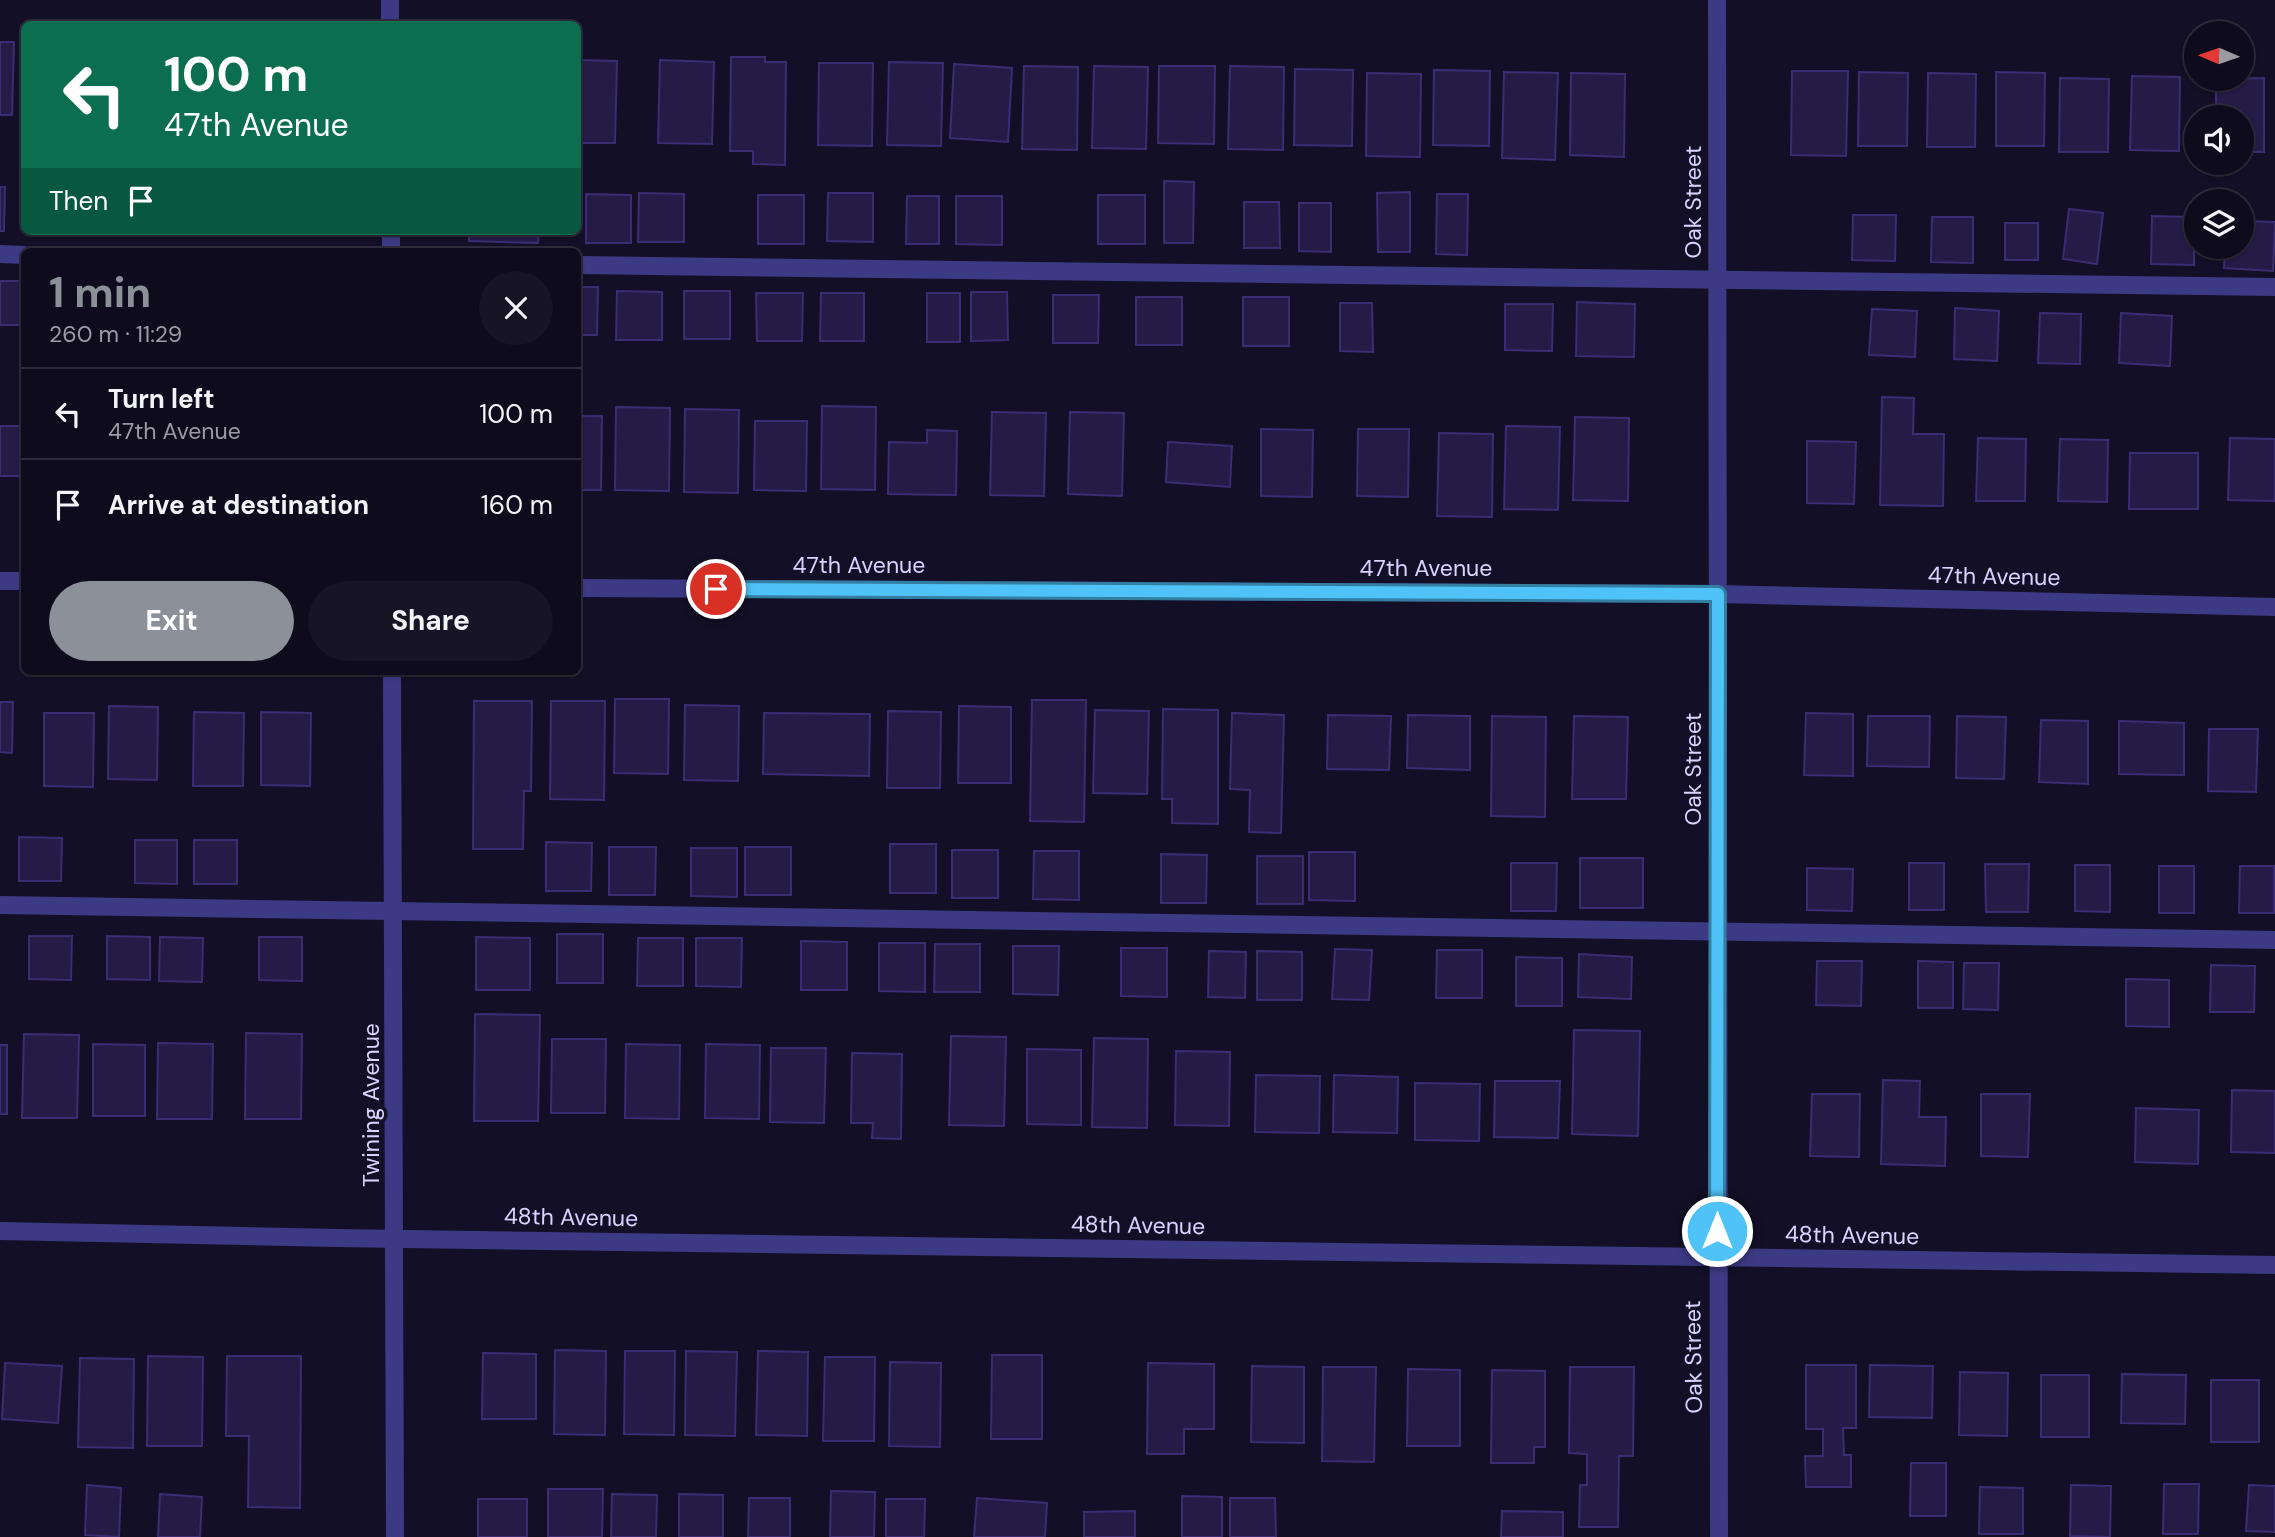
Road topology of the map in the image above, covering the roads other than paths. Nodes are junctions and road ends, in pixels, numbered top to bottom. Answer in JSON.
{"nodes":[{"id":1,"x":390,"y":0,"type":"edge"},
{"id":2,"x":1717,"y":0,"type":"edge"},
{"id":3,"x":390,"y":21,"type":"edge"},
{"id":4,"x":0,"y":254,"type":"edge"},
{"id":5,"x":21,"y":255,"type":"edge"},
{"id":6,"x":581,"y":265,"type":"edge"},
{"id":7,"x":1717,"y":282,"type":"junction"},
{"id":8,"x":2275,"y":287,"type":"edge"},
{"id":9,"x":0,"y":581,"type":"edge"},
{"id":10,"x":21,"y":582,"type":"edge"},
{"id":11,"x":581,"y":588,"type":"edge"},
{"id":12,"x":1718,"y":594,"type":"junction"},
{"id":13,"x":2275,"y":607,"type":"edge"},
{"id":14,"x":393,"y":675,"type":"edge"},
{"id":15,"x":0,"y":905,"type":"edge"},
{"id":16,"x":395,"y":911,"type":"junction"},
{"id":17,"x":1718,"y":932,"type":"junction"},
{"id":18,"x":2275,"y":940,"type":"edge"},
{"id":19,"x":0,"y":1231,"type":"edge"},
{"id":20,"x":395,"y":1239,"type":"junction"},
{"id":21,"x":1717,"y":1258,"type":"junction"},
{"id":22,"x":2275,"y":1265,"type":"edge"},
{"id":23,"x":395,"y":1537,"type":"edge"},
{"id":24,"x":1719,"y":1537,"type":"edge"}],
"edges":[{"from":1,"to":3,"type":"street"},
{"from":2,"to":7,"type":"street","name":"Oak Street"},
{"from":4,"to":5,"type":"street"},
{"from":6,"to":7,"type":"street"},
{"from":7,"to":8,"type":"street"},
{"from":7,"to":12,"type":"street","name":"Oak Street"},
{"from":9,"to":10,"type":"street"},
{"from":11,"to":12,"type":"street","name":"47th Avenue"},
{"from":12,"to":13,"type":"street","name":"47th Avenue"},
{"from":12,"to":17,"type":"street","name":"Oak Street"},
{"from":14,"to":16,"type":"street","name":"Twining Avenue"},
{"from":15,"to":16,"type":"street"},
{"from":16,"to":17,"type":"street"},
{"from":16,"to":20,"type":"street","name":"Twining Avenue"},
{"from":17,"to":18,"type":"street"},
{"from":17,"to":21,"type":"street","name":"Oak Street"},
{"from":19,"to":20,"type":"street","name":"48th Avenue"},
{"from":20,"to":21,"type":"street","name":"48th Avenue"},
{"from":20,"to":23,"type":"street","name":"Twining Avenue"},
{"from":21,"to":22,"type":"street","name":"48th Avenue"},
{"from":21,"to":24,"type":"street","name":"Oak Street"}]}
